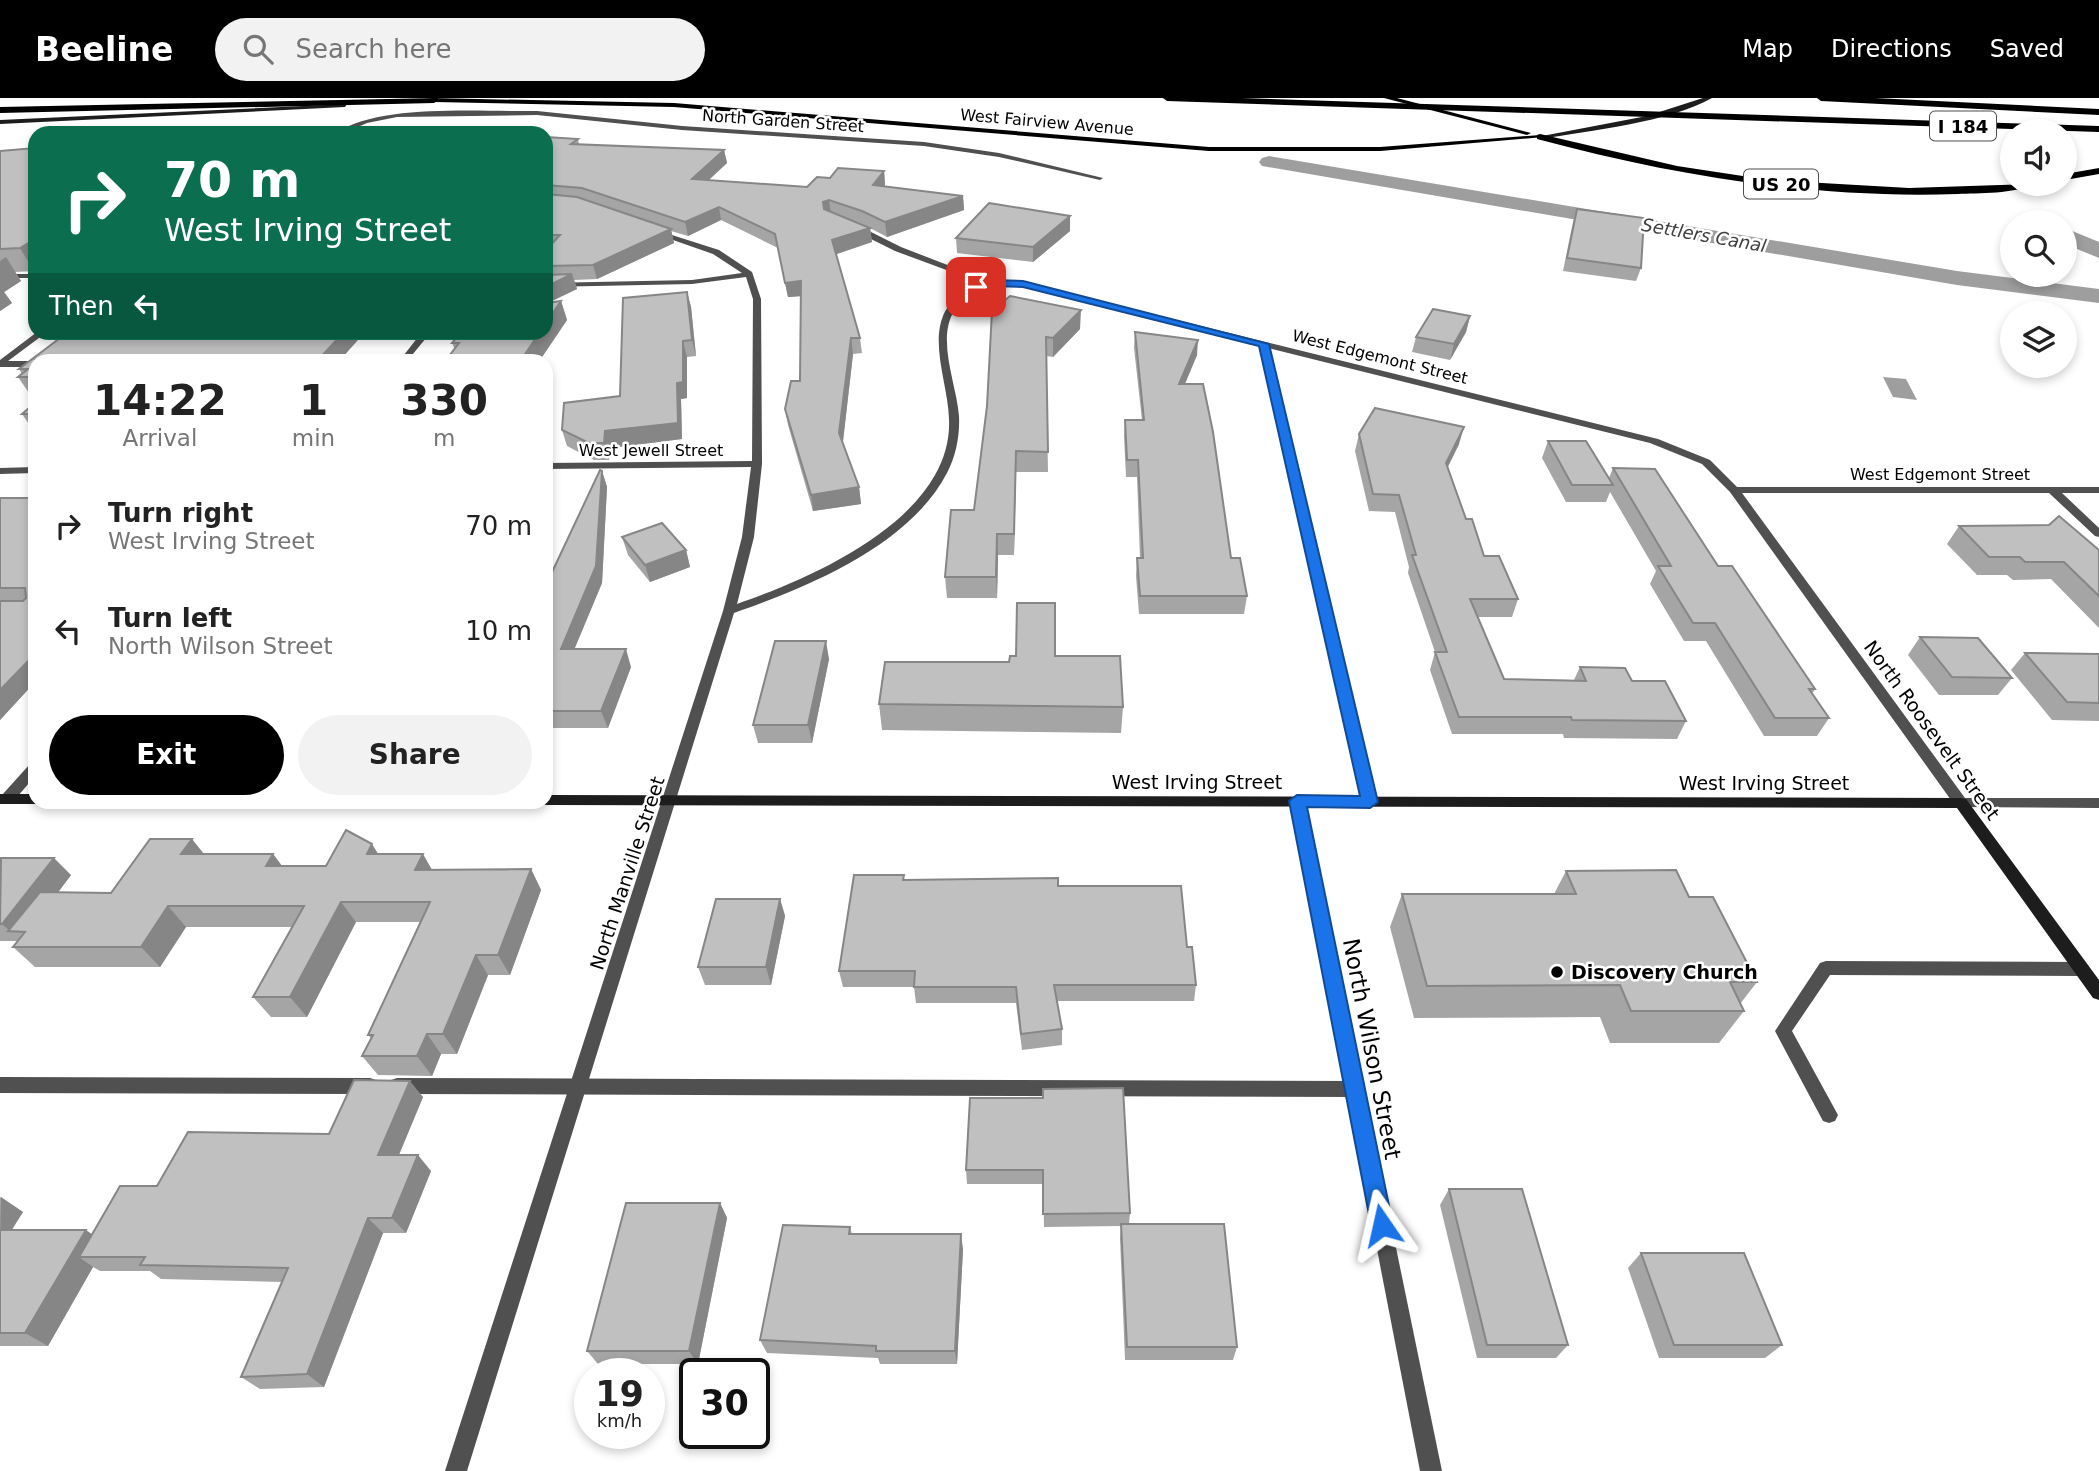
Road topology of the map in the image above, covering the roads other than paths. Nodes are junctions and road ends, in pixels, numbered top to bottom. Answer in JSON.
{"nodes":[{"id":1,"x":172,"y":98,"type":"edge"},
{"id":2,"x":1167,"y":98,"type":"edge"},
{"id":3,"x":1388,"y":98,"type":"edge"},
{"id":4,"x":1709,"y":98,"type":"edge"},
{"id":5,"x":1821,"y":98,"type":"edge"},
{"id":6,"x":434,"y":100,"type":"junction"},
{"id":7,"x":1652,"y":104,"type":"dead end"},
{"id":8,"x":1722,"y":106,"type":"dead end"},
{"id":9,"x":0,"y":110,"type":"edge"},
{"id":10,"x":1848,"y":111,"type":"dead end"},
{"id":11,"x":2099,"y":113,"type":"edge"},
{"id":12,"x":0,"y":122,"type":"edge"},
{"id":13,"x":354,"y":126,"type":"edge"},
{"id":14,"x":2099,"y":129,"type":"edge"},
{"id":15,"x":1540,"y":137,"type":"junction"},
{"id":16,"x":2099,"y":171,"type":"edge"},
{"id":17,"x":2077,"y":175,"type":"edge"},
{"id":18,"x":1100,"y":178,"type":"dead end"},
{"id":19,"x":2000,"y":186,"type":"edge"},
{"id":20,"x":850,"y":225,"type":"edge"},
{"id":21,"x":653,"y":230,"type":"edge"},
{"id":22,"x":749,"y":274,"type":"junction"},
{"id":23,"x":0,"y":276,"type":"edge"},
{"id":24,"x":28,"y":276,"type":"edge"},
{"id":25,"x":990,"y":283,"type":"junction"},
{"id":26,"x":553,"y":285,"type":"edge"},
{"id":27,"x":32,"y":340,"type":"edge"},
{"id":28,"x":420,"y":340,"type":"edge"},
{"id":29,"x":1264,"y":344,"type":"junction"},
{"id":30,"x":409,"y":354,"type":"edge"},
{"id":31,"x":0,"y":364,"type":"edge"},
{"id":32,"x":28,"y":364,"type":"edge"},
{"id":33,"x":757,"y":464,"type":"junction"},
{"id":34,"x":553,"y":466,"type":"edge"},
{"id":35,"x":28,"y":470,"type":"edge"},
{"id":36,"x":0,"y":471,"type":"edge"},
{"id":37,"x":1734,"y":490,"type":"junction"},
{"id":38,"x":2052,"y":490,"type":"junction"},
{"id":39,"x":2099,"y":490,"type":"edge"},
{"id":40,"x":2099,"y":534,"type":"edge"},
{"id":41,"x":729,"y":611,"type":"junction"},
{"id":42,"x":28,"y":774,"type":"edge"},
{"id":43,"x":3,"y":799,"type":"edge"},
{"id":44,"x":28,"y":799,"type":"edge"},
{"id":45,"x":553,"y":800,"type":"edge"},
{"id":46,"x":671,"y":800,"type":"junction"},
{"id":47,"x":1297,"y":801,"type":"junction"},
{"id":48,"x":1370,"y":802,"type":"junction"},
{"id":49,"x":1961,"y":803,"type":"junction"},
{"id":50,"x":2099,"y":803,"type":"edge"},
{"id":51,"x":2081,"y":970,"type":"junction"},
{"id":52,"x":2099,"y":993,"type":"edge"},
{"id":53,"x":0,"y":1086,"type":"edge"},
{"id":54,"x":579,"y":1087,"type":"junction"},
{"id":55,"x":1355,"y":1089,"type":"junction"},
{"id":56,"x":1829,"y":1115,"type":"dead end"},
{"id":57,"x":456,"y":1471,"type":"edge"},
{"id":58,"x":1431,"y":1471,"type":"edge"}],
"edges":[{"from":1,"to":9,"type":"highway"},
{"from":2,"to":14,"type":"highway","number":"I 184"},
{"from":3,"to":15,"type":"main road","number":"US 20"},
{"from":4,"to":15,"type":"street","name":"West Fairview Avenue"},
{"from":5,"to":11,"type":"highway"},
{"from":6,"to":9,"type":"highway"},
{"from":6,"to":12,"type":"street","name":"West Fairview Avenue"},
{"from":6,"to":15,"type":"main road","name":"West Fairview Avenue"},
{"from":7,"to":8,"type":"highway"},
{"from":10,"to":11,"type":"highway","number":"I 184"},
{"from":13,"to":18,"type":"street","name":"North Garden Street"},
{"from":15,"to":19,"type":"highway","number":"US 20"},
{"from":16,"to":17,"type":"highway"},
{"from":20,"to":25,"type":"street"},
{"from":21,"to":22,"type":"street"},
{"from":22,"to":26,"type":"street"},
{"from":22,"to":33,"type":"street","name":"North Manville Street"},
{"from":23,"to":24,"type":"street"},
{"from":25,"to":29,"type":"street","name":"West Edgemont Street"},
{"from":25,"to":41,"type":"street","name":"West Edgemont Street"},
{"from":27,"to":31,"type":"street"},
{"from":28,"to":30,"type":"street"},
{"from":29,"to":37,"type":"street","name":"West Edgemont Street"},
{"from":29,"to":48,"type":"street"},
{"from":31,"to":32,"type":"street"},
{"from":33,"to":34,"type":"street","name":"West Jewell Street"},
{"from":33,"to":41,"type":"street","name":"North Manville Street"},
{"from":35,"to":36,"type":"street"},
{"from":37,"to":38,"type":"street","name":"West Edgemont Street"},
{"from":37,"to":49,"type":"street","name":"North Roosevelt Street"},
{"from":38,"to":39,"type":"street","name":"West Edgemont Street"},
{"from":38,"to":40,"type":"street"},
{"from":41,"to":46,"type":"street","name":"North Manville Street"},
{"from":42,"to":43,"type":"street"},
{"from":43,"to":44,"type":"street"},
{"from":45,"to":46,"type":"street","name":"West Irving Street"},
{"from":46,"to":47,"type":"street","name":"West Irving Street"},
{"from":46,"to":54,"type":"street","name":"North Manville Street"},
{"from":47,"to":48,"type":"street","name":"West Irving Street"},
{"from":47,"to":55,"type":"street","name":"North Wilson Street"},
{"from":48,"to":49,"type":"street","name":"West Irving Street"},
{"from":49,"to":50,"type":"street","name":"West Irving Street"},
{"from":49,"to":51,"type":"street","name":"North Roosevelt Street"},
{"from":51,"to":52,"type":"street","name":"North Roosevelt Street"},
{"from":51,"to":56,"type":"street"},
{"from":53,"to":54,"type":"street"},
{"from":54,"to":55,"type":"street"},
{"from":54,"to":57,"type":"street","name":"North Manville Street"},
{"from":55,"to":58,"type":"street","name":"North Wilson Street"}]}
